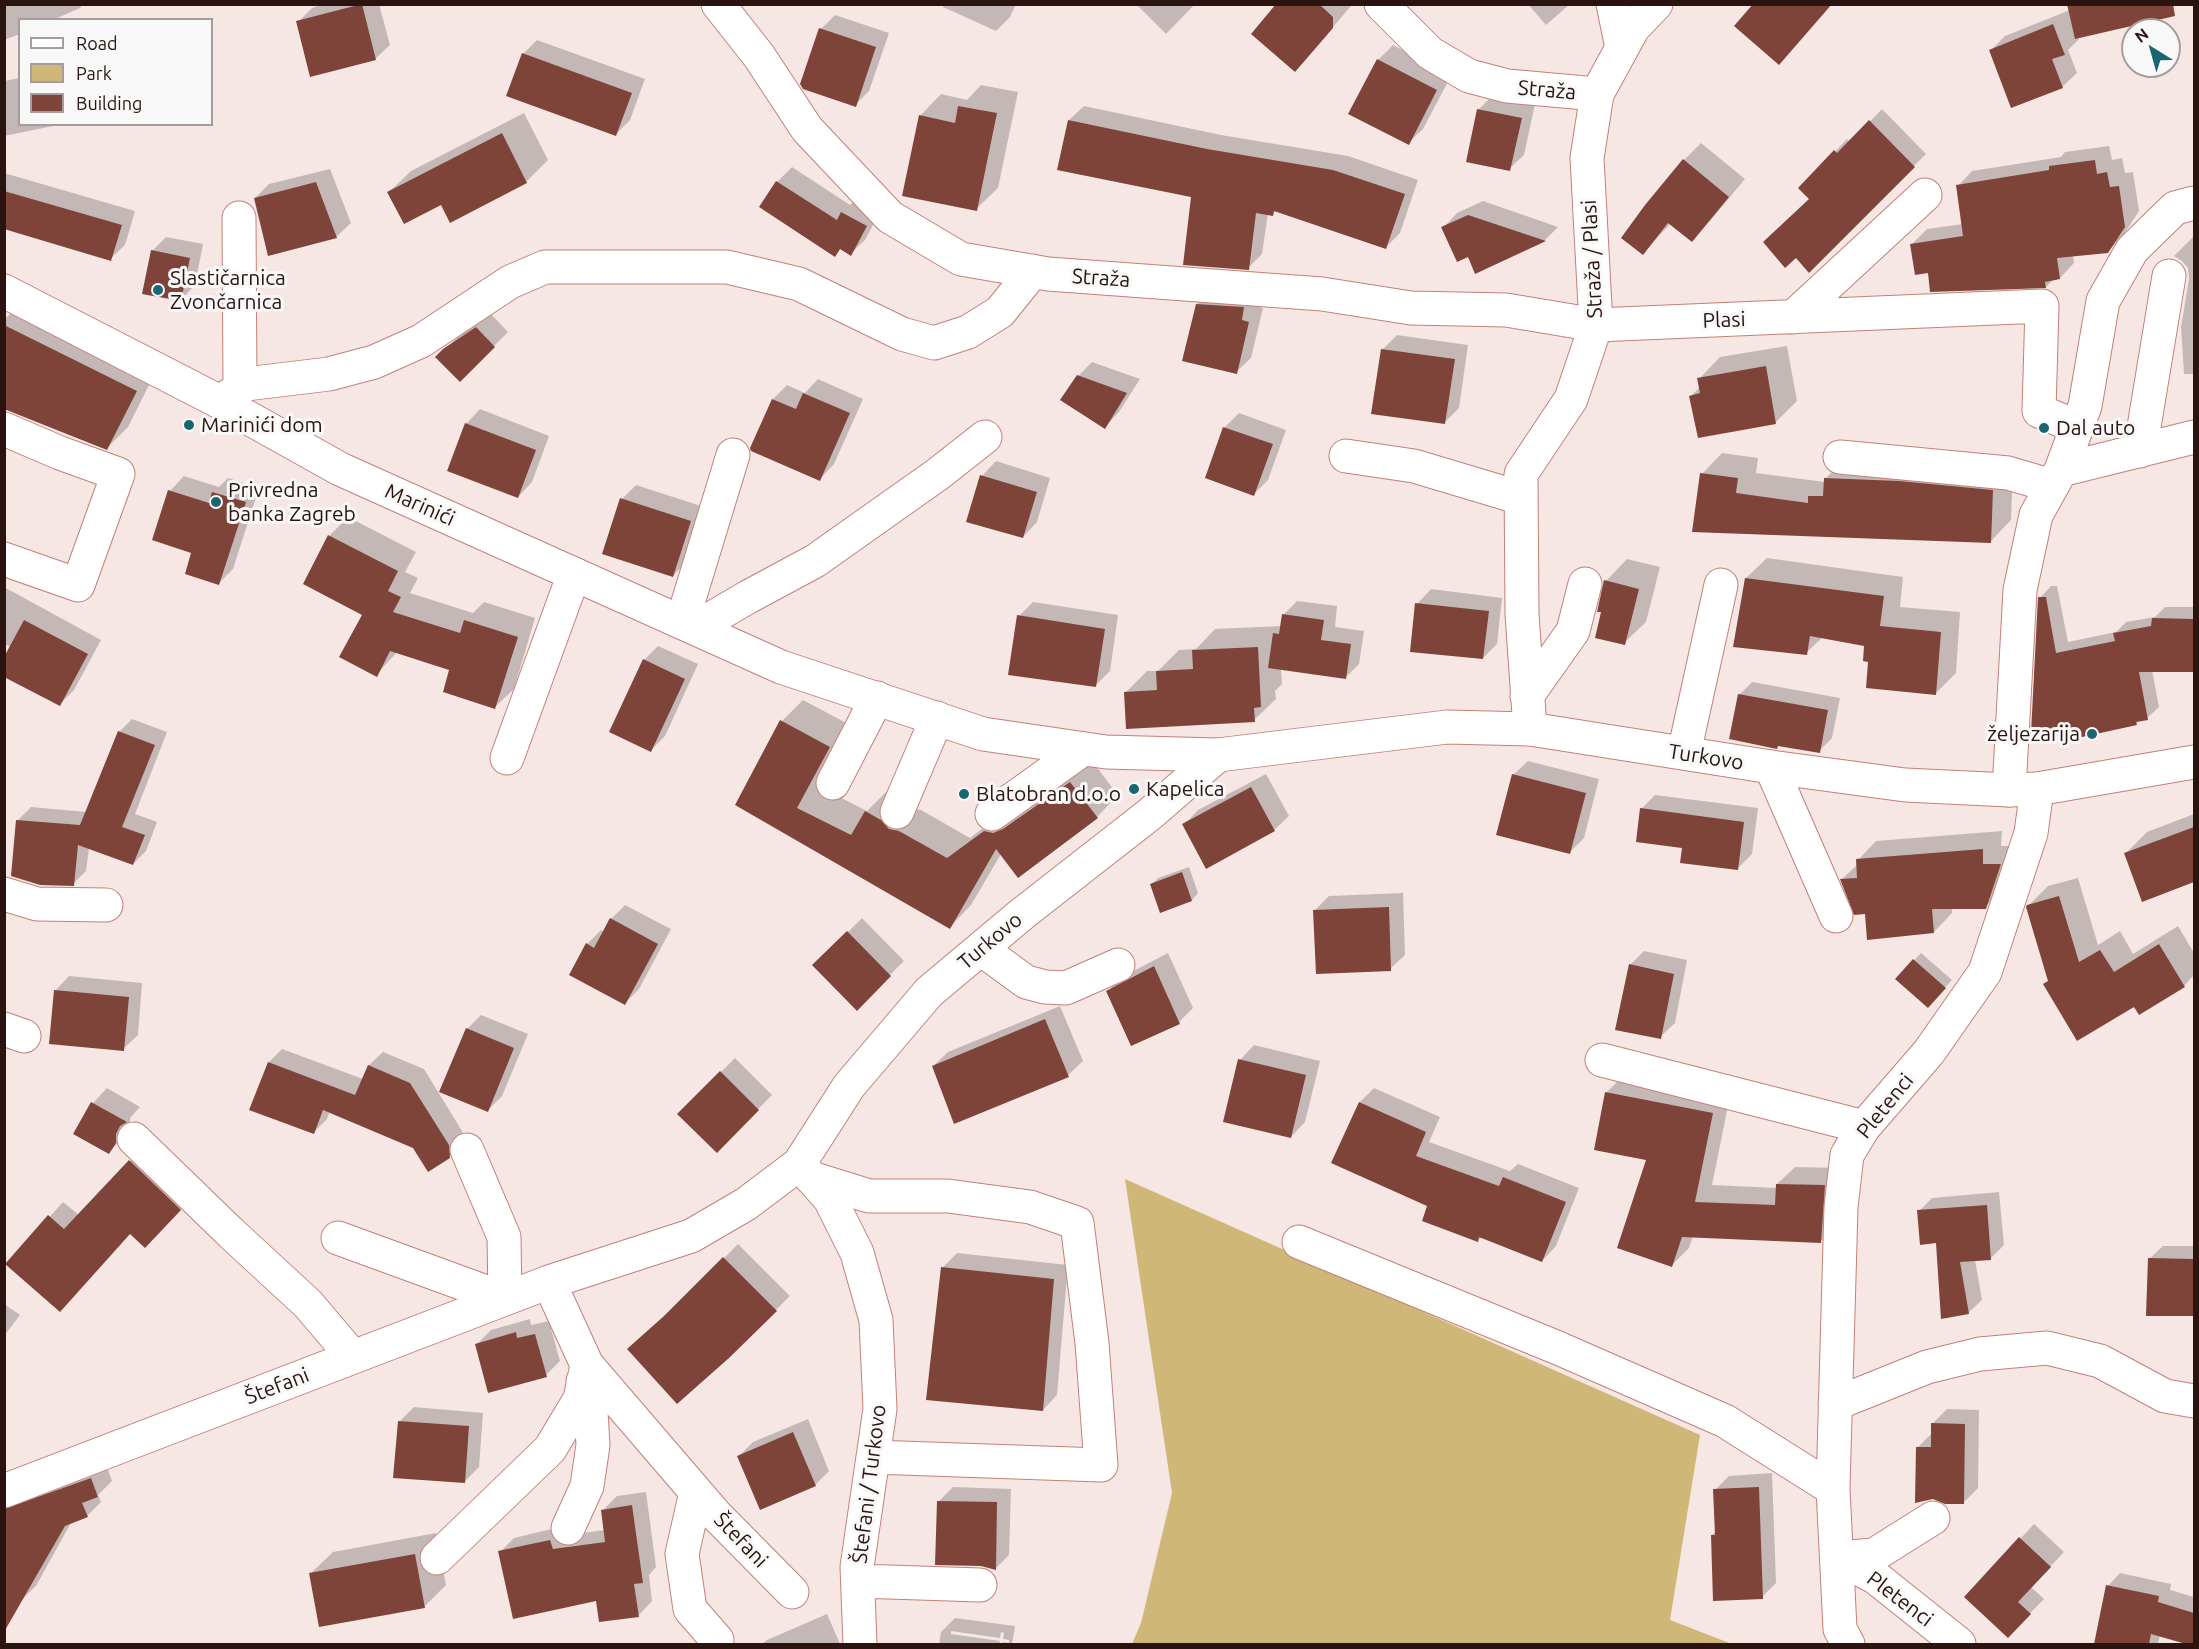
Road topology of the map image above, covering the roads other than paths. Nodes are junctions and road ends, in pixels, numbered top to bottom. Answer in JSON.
{"nodes":[{"id":1,"x":718,"y":4,"type":"edge"},
{"id":2,"x":1381,"y":4,"type":"edge"},
{"id":3,"x":1613,"y":4,"type":"edge"},
{"id":4,"x":1656,"y":4,"type":"edge"},
{"id":5,"x":1622,"y":48,"type":"junction"},
{"id":6,"x":1597,"y":94,"type":"junction"},
{"id":7,"x":1925,"y":195,"type":"dead end"},
{"id":8,"x":2194,"y":203,"type":"edge"},
{"id":9,"x":239,"y":218,"type":"dead end"},
{"id":10,"x":1033,"y":272,"type":"junction"},
{"id":11,"x":2169,"y":276,"type":"dead end"},
{"id":12,"x":4,"y":291,"type":"edge"},
{"id":13,"x":1793,"y":317,"type":"junction"},
{"id":14,"x":1596,"y":325,"type":"junction"},
{"id":15,"x":230,"y":395,"type":"junction"},
{"id":16,"x":2077,"y":427,"type":"junction"},
{"id":17,"x":4,"y":429,"type":"edge"},
{"id":18,"x":985,"y":437,"type":"dead end"},
{"id":19,"x":2194,"y":437,"type":"edge"},
{"id":20,"x":2140,"y":451,"type":"junction"},
{"id":21,"x":733,"y":454,"type":"dead end"},
{"id":22,"x":1346,"y":456,"type":"dead end"},
{"id":23,"x":1840,"y":457,"type":"dead end"},
{"id":24,"x":2056,"y":478,"type":"junction"},
{"id":25,"x":1521,"y":498,"type":"junction"},
{"id":26,"x":4,"y":559,"type":"edge"},
{"id":27,"x":574,"y":574,"type":"junction"},
{"id":28,"x":1585,"y":584,"type":"dead end"},
{"id":29,"x":1721,"y":585,"type":"dead end"},
{"id":30,"x":688,"y":625,"type":"junction"},
{"id":31,"x":781,"y":667,"type":"joint"},
{"id":32,"x":1527,"y":696,"type":"junction"},
{"id":33,"x":877,"y":698,"type":"junction"},
{"id":34,"x":937,"y":718,"type":"junction"},
{"id":35,"x":1530,"y":729,"type":"junction"},
{"id":36,"x":1083,"y":749,"type":"junction"},
{"id":37,"x":1684,"y":753,"type":"junction"},
{"id":38,"x":1218,"y":755,"type":"junction"},
{"id":39,"x":507,"y":758,"type":"dead end"},
{"id":40,"x":2194,"y":762,"type":"edge"},
{"id":41,"x":1771,"y":767,"type":"junction"},
{"id":42,"x":833,"y":783,"type":"dead end"},
{"id":43,"x":2023,"y":789,"type":"junction"},
{"id":44,"x":897,"y":812,"type":"dead end"},
{"id":45,"x":992,"y":814,"type":"dead end"},
{"id":46,"x":4,"y":894,"type":"edge"},
{"id":47,"x":106,"y":905,"type":"dead end"},
{"id":48,"x":1836,"y":916,"type":"dead end"},
{"id":49,"x":981,"y":949,"type":"junction"},
{"id":50,"x":1118,"y":965,"type":"dead end"},
{"id":51,"x":1602,"y":1060,"type":"dead end"},
{"id":52,"x":1864,"y":1127,"type":"junction"},
{"id":53,"x":134,"y":1139,"type":"dead end"},
{"id":54,"x":467,"y":1150,"type":"dead end"},
{"id":55,"x":805,"y":1171,"type":"junction"},
{"id":56,"x":338,"y":1238,"type":"dead end"},
{"id":57,"x":1299,"y":1242,"type":"dead end"},
{"id":58,"x":549,"y":1282,"type":"junction"},
{"id":59,"x":505,"y":1299,"type":"junction"},
{"id":60,"x":353,"y":1357,"type":"junction"},
{"id":61,"x":585,"y":1373,"type":"junction"},
{"id":62,"x":2194,"y":1401,"type":"edge"},
{"id":63,"x":1836,"y":1404,"type":"junction"},
{"id":64,"x":873,"y":1456,"type":"junction"},
{"id":65,"x":1833,"y":1489,"type":"junction"},
{"id":66,"x":4,"y":1491,"type":"edge"},
{"id":67,"x":696,"y":1492,"type":"junction"},
{"id":68,"x":1933,"y":1518,"type":"dead end"},
{"id":69,"x":568,"y":1528,"type":"dead end"},
{"id":70,"x":437,"y":1558,"type":"dead end"},
{"id":71,"x":1837,"y":1558,"type":"junction"},
{"id":72,"x":858,"y":1581,"type":"junction"},
{"id":73,"x":980,"y":1585,"type":"dead end"},
{"id":74,"x":792,"y":1592,"type":"dead end"},
{"id":75,"x":1840,"y":1639,"type":"edge"},
{"id":76,"x":717,"y":1640,"type":"dead end"},
{"id":77,"x":860,"y":1644,"type":"edge"},
{"id":78,"x":1959,"y":1644,"type":"edge"}],
"edges":[{"from":1,"to":10,"type":"street","name":"Straža"},
{"from":2,"to":6,"type":"street","name":"Straža"},
{"from":3,"to":5,"type":"street"},
{"from":4,"to":5,"type":"street","name":"Straža / Plasi"},
{"from":5,"to":6,"type":"street","name":"Straža / Plasi"},
{"from":6,"to":14,"type":"street","name":"Straža / Plasi"},
{"from":7,"to":13,"type":"street"},
{"from":8,"to":16,"type":"street","name":"Pletenci"},
{"from":9,"to":15,"type":"street"},
{"from":10,"to":14,"type":"street","name":"Straža"},
{"from":10,"to":15,"type":"street"},
{"from":11,"to":20,"type":"street"},
{"from":12,"to":15,"type":"street","name":"Marinići"},
{"from":13,"to":14,"type":"street","name":"Plasi"},
{"from":13,"to":16,"type":"street","name":"Plasi"},
{"from":14,"to":25,"type":"street","name":"Straža / Plasi"},
{"from":15,"to":27,"type":"street","name":"Marinići"},
{"from":16,"to":24,"type":"street","name":"Pletenci"},
{"from":17,"to":26,"type":"street"},
{"from":18,"to":30,"type":"street"},
{"from":19,"to":20,"type":"street"},
{"from":20,"to":24,"type":"street"},
{"from":21,"to":30,"type":"street"},
{"from":22,"to":25,"type":"street"},
{"from":23,"to":24,"type":"street"},
{"from":24,"to":43,"type":"street","name":"Pletenci"},
{"from":25,"to":32,"type":"street","name":"Straža / Plasi"},
{"from":27,"to":30,"type":"street","name":"Marinići"},
{"from":27,"to":39,"type":"street"},
{"from":28,"to":32,"type":"street"},
{"from":29,"to":37,"type":"street"},
{"from":30,"to":31,"type":"street","name":"Marinići"},
{"from":31,"to":33,"type":"street","name":"Turkovo"},
{"from":32,"to":35,"type":"street","name":"Straža / Plasi"},
{"from":33,"to":34,"type":"street","name":"Turkovo"},
{"from":33,"to":42,"type":"street"},
{"from":34,"to":36,"type":"street","name":"Turkovo"},
{"from":34,"to":44,"type":"street"},
{"from":35,"to":37,"type":"street","name":"Turkovo"},
{"from":35,"to":38,"type":"street","name":"Turkovo"},
{"from":36,"to":38,"type":"street","name":"Turkovo"},
{"from":36,"to":45,"type":"street"},
{"from":37,"to":41,"type":"street","name":"Turkovo"},
{"from":38,"to":49,"type":"street","name":"Turkovo"},
{"from":40,"to":43,"type":"street","name":"Turkovo"},
{"from":41,"to":43,"type":"street","name":"Turkovo"},
{"from":41,"to":48,"type":"street"},
{"from":43,"to":52,"type":"street","name":"Pletenci"},
{"from":46,"to":47,"type":"street"},
{"from":49,"to":50,"type":"street"},
{"from":49,"to":55,"type":"street","name":"Turkovo"},
{"from":51,"to":52,"type":"street"},
{"from":52,"to":63,"type":"street","name":"Pletenci"},
{"from":53,"to":60,"type":"street"},
{"from":54,"to":59,"type":"street"},
{"from":55,"to":58,"type":"street","name":"Štefani"},
{"from":55,"to":64,"type":"street","name":"Štefani / Turkovo"},
{"from":55,"to":64,"type":"street"},
{"from":56,"to":59,"type":"street"},
{"from":57,"to":65,"type":"street"},
{"from":58,"to":59,"type":"street","name":"Štefani"},
{"from":58,"to":61,"type":"street","name":"Štefani"},
{"from":59,"to":60,"type":"street","name":"Štefani"},
{"from":60,"to":66,"type":"street","name":"Štefani"},
{"from":61,"to":67,"type":"street","name":"Štefani"},
{"from":61,"to":69,"type":"street"},
{"from":61,"to":70,"type":"street"},
{"from":62,"to":63,"type":"street"},
{"from":63,"to":65,"type":"street","name":"Pletenci"},
{"from":64,"to":72,"type":"street","name":"Štefani / Turkovo"},
{"from":65,"to":71,"type":"street","name":"Pletenci"},
{"from":67,"to":74,"type":"street","name":"Štefani"},
{"from":67,"to":76,"type":"street"},
{"from":68,"to":71,"type":"street"},
{"from":71,"to":75,"type":"street","name":"Pletenci"},
{"from":71,"to":78,"type":"street","name":"Pletenci"},
{"from":72,"to":73,"type":"street"},
{"from":72,"to":77,"type":"street","name":"Štefani / Turkovo"}]}
